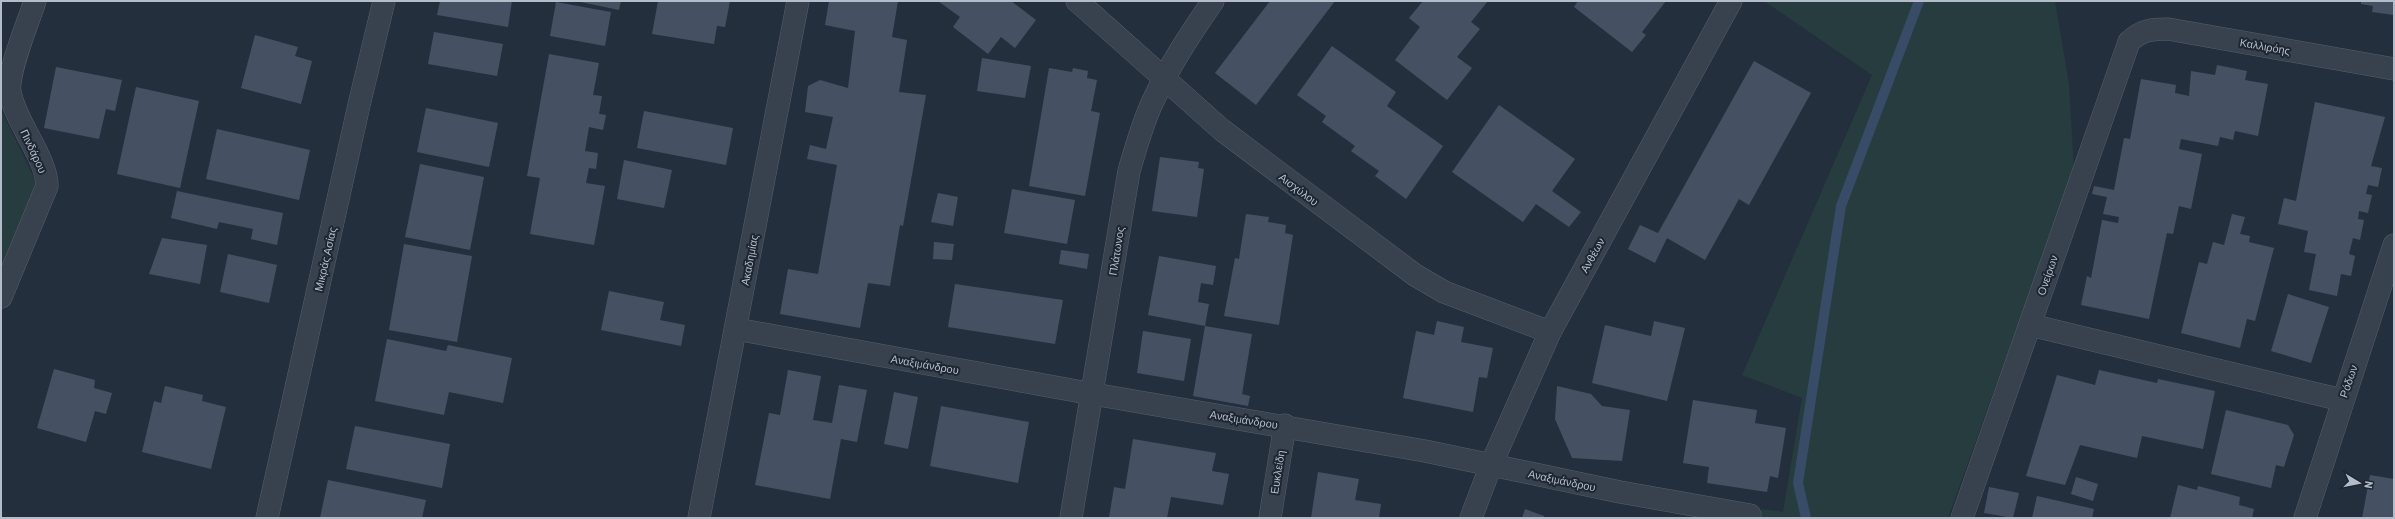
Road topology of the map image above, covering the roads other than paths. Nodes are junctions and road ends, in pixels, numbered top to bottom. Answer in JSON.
{"nodes":[{"id":1,"x":35,"y":1,"type":"edge"},
{"id":2,"x":384,"y":1,"type":"edge"},
{"id":3,"x":798,"y":1,"type":"edge"},
{"id":4,"x":1077,"y":1,"type":"edge"},
{"id":5,"x":1213,"y":1,"type":"edge"},
{"id":6,"x":1731,"y":1,"type":"edge"},
{"id":7,"x":2136,"y":35,"type":"joint"},
{"id":8,"x":2394,"y":70,"type":"edge"},
{"id":9,"x":1164,"y":79,"type":"junction"},
{"id":10,"x":2394,"y":245,"type":"edge"},
{"id":11,"x":1,"y":298,"type":"edge"},
{"id":12,"x":2030,"y":325,"type":"junction"},
{"id":13,"x":736,"y":329,"type":"junction"},
{"id":14,"x":1550,"y":332,"type":"junction"},
{"id":15,"x":1093,"y":394,"type":"junction"},
{"id":16,"x":2342,"y":400,"type":"junction"},
{"id":17,"x":1285,"y":426,"type":"junction"},
{"id":18,"x":1491,"y":465,"type":"junction"},
{"id":19,"x":1750,"y":515,"type":"dead end"},
{"id":20,"x":267,"y":518,"type":"edge"},
{"id":21,"x":699,"y":518,"type":"edge"},
{"id":22,"x":1071,"y":518,"type":"edge"},
{"id":23,"x":1270,"y":518,"type":"edge"},
{"id":24,"x":1471,"y":518,"type":"edge"},
{"id":25,"x":1962,"y":518,"type":"edge"},
{"id":26,"x":2305,"y":518,"type":"edge"}],
"edges":[{"from":1,"to":11,"type":"street","name":"Πινδάρου"},
{"from":2,"to":20,"type":"street","name":"Μικράς Ασίας"},
{"from":3,"to":13,"type":"street","name":"Ακαδημίας"},
{"from":4,"to":9,"type":"street","name":"Αισχύλου"},
{"from":5,"to":9,"type":"street","name":"Πλάτωνος"},
{"from":6,"to":14,"type":"street","name":"Ανθέων"},
{"from":7,"to":8,"type":"street","name":"Καλλιρόης"},
{"from":7,"to":12,"type":"street","name":"Ονείρων"},
{"from":9,"to":14,"type":"street","name":"Αισχύλου"},
{"from":9,"to":15,"type":"street","name":"Πλάτωνος"},
{"from":10,"to":16,"type":"street","name":"Ρόδων"},
{"from":12,"to":16,"type":"street"},
{"from":12,"to":25,"type":"street","name":"Ονείρων"},
{"from":13,"to":15,"type":"street","name":"Αναξιμάνδρου"},
{"from":13,"to":21,"type":"street","name":"Ακαδημίας"},
{"from":14,"to":18,"type":"street","name":"Ανθέων"},
{"from":15,"to":17,"type":"street","name":"Αναξιμάνδρου"},
{"from":15,"to":22,"type":"street","name":"Πλάτωνος"},
{"from":16,"to":26,"type":"street","name":"Ρόδων"},
{"from":17,"to":18,"type":"street","name":"Αναξιμάνδρου"},
{"from":17,"to":23,"type":"street","name":"Ευκλείδη"},
{"from":18,"to":19,"type":"street","name":"Αναξιμάνδρου"},
{"from":18,"to":24,"type":"street","name":"Ανθέων"}]}
